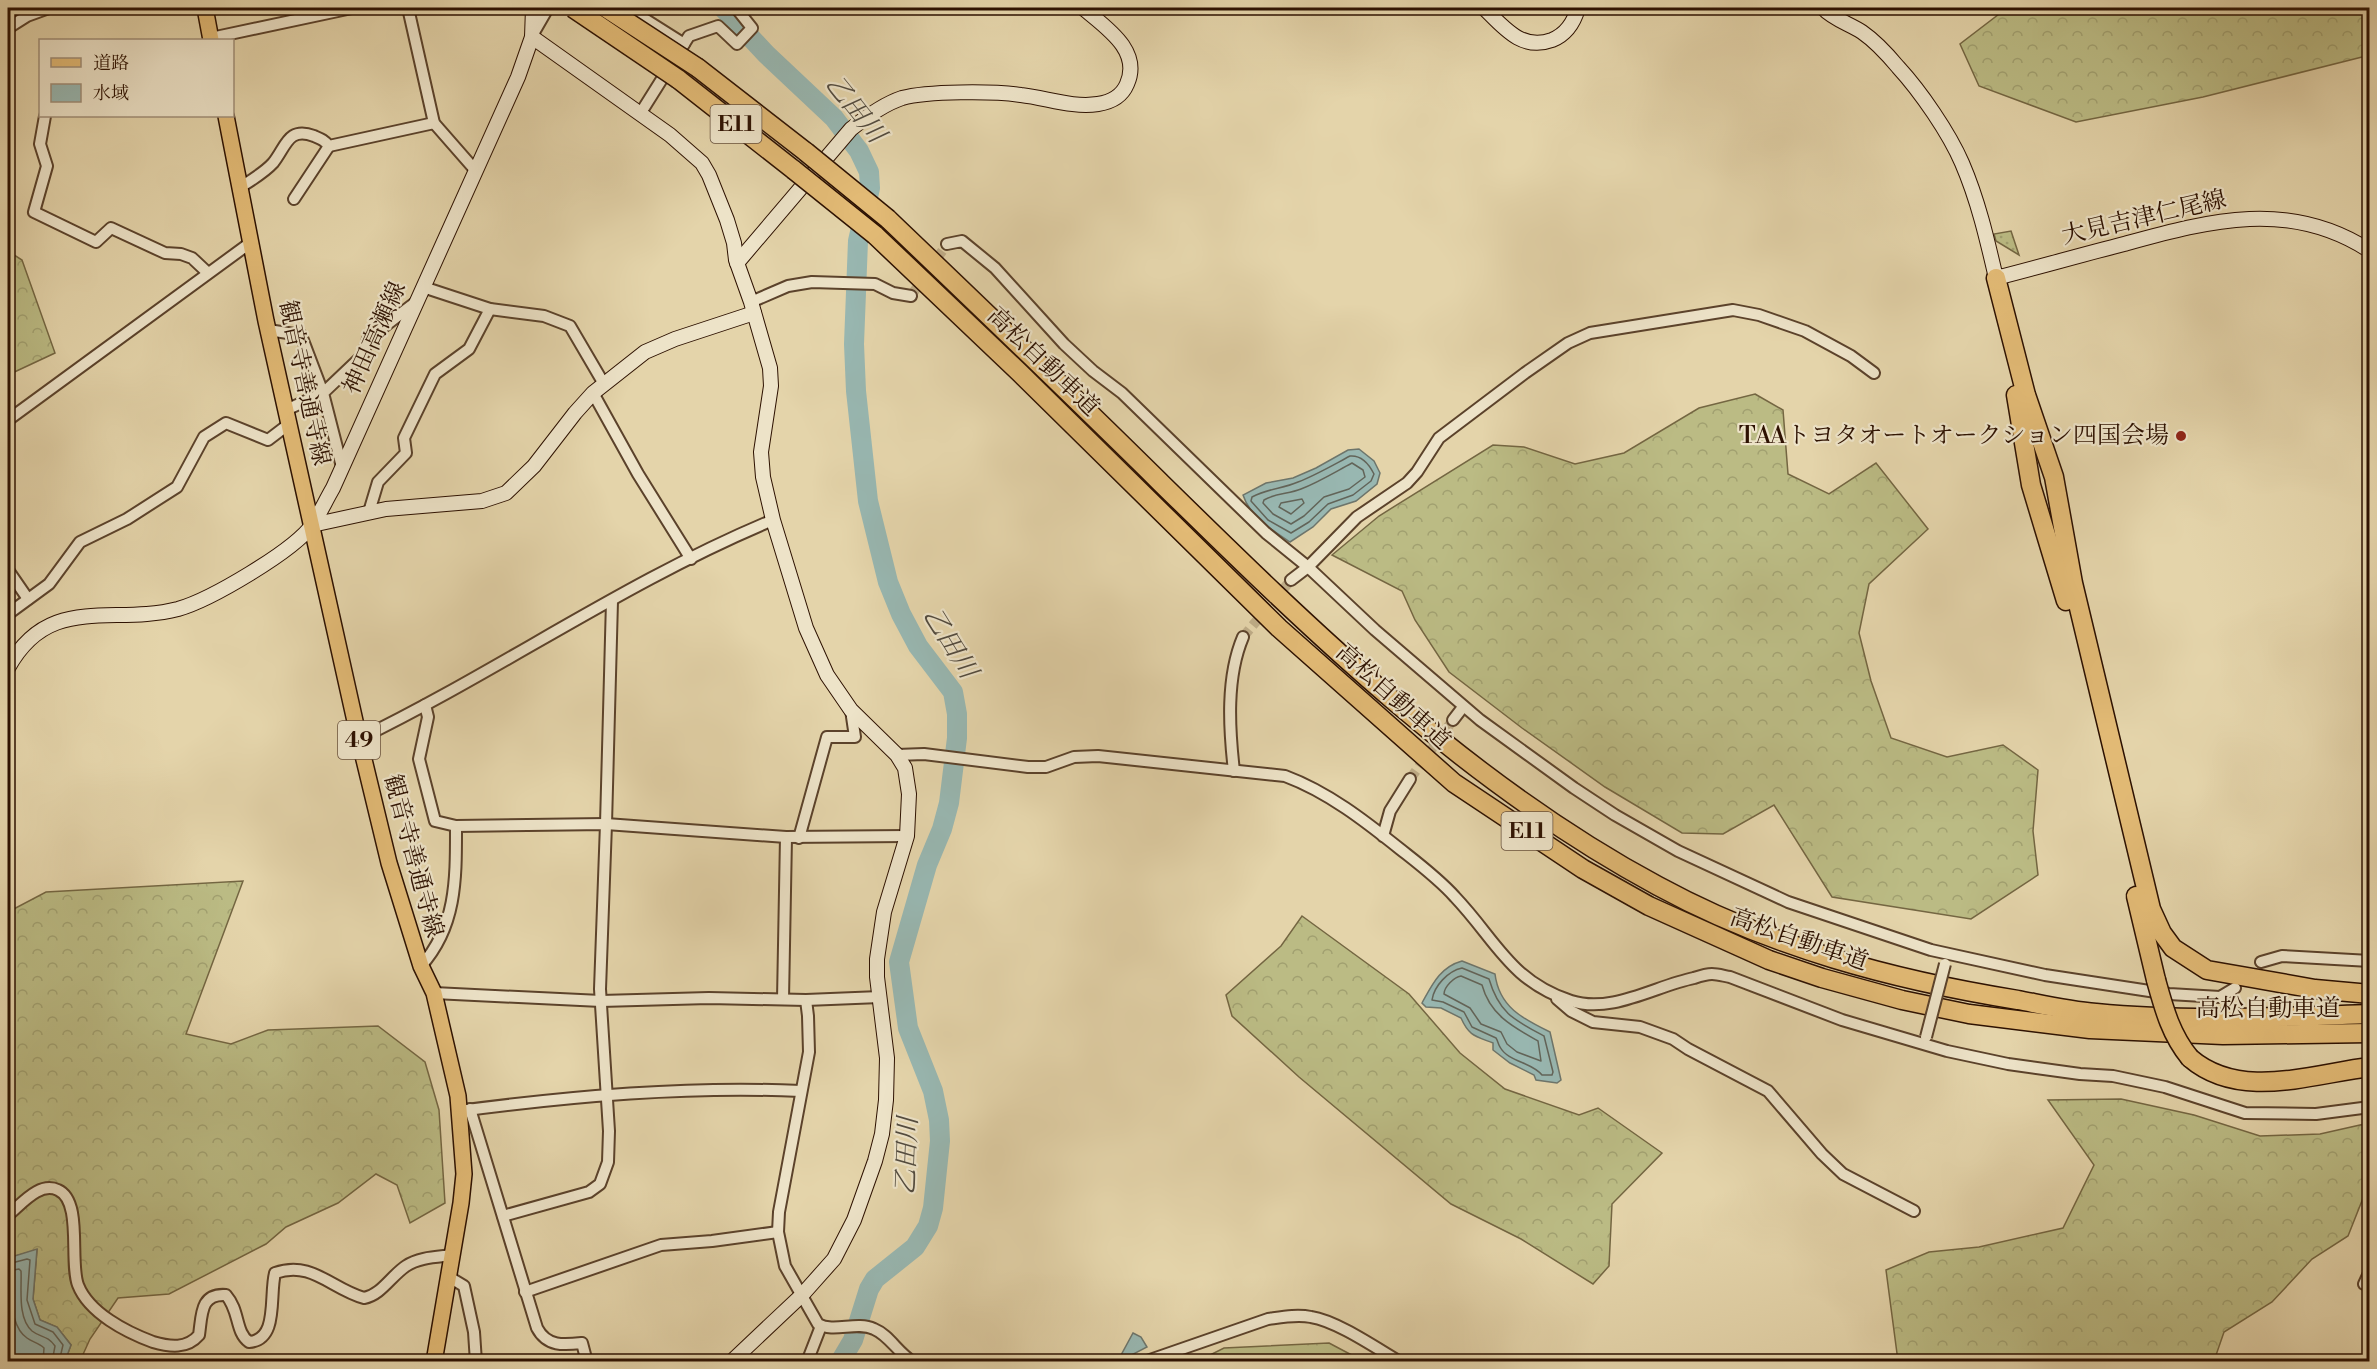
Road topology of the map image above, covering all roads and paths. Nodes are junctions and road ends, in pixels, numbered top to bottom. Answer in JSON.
{"nodes":[{"id":1,"x":49,"y":8,"type":"edge"},
{"id":2,"x":205,"y":8,"type":"edge"},
{"id":3,"x":352,"y":8,"type":"edge"},
{"id":4,"x":408,"y":8,"type":"edge"},
{"id":5,"x":533,"y":8,"type":"edge"},
{"id":6,"x":548,"y":8,"type":"edge"},
{"id":7,"x":573,"y":8,"type":"edge"},
{"id":8,"x":606,"y":8,"type":"edge"},
{"id":9,"x":627,"y":8,"type":"edge"},
{"id":10,"x":736,"y":8,"type":"edge"},
{"id":11,"x":1083,"y":8,"type":"edge"},
{"id":12,"x":1484,"y":8,"type":"edge"},
{"id":13,"x":1578,"y":8,"type":"edge"},
{"id":14,"x":1811,"y":8,"type":"edge"},
{"id":15,"x":1818,"y":8,"type":"edge"},
{"id":16,"x":1823,"y":8,"type":"edge"},
{"id":17,"x":8,"y":28,"type":"edge"},
{"id":18,"x":532,"y":37,"type":"junction"},
{"id":19,"x":211,"y":39,"type":"edge"},
{"id":20,"x":684,"y":44,"type":"junction"},
{"id":21,"x":640,"y":114,"type":"junction"},
{"id":22,"x":45,"y":117,"type":"edge"},
{"id":23,"x":226,"y":117,"type":"edge"},
{"id":24,"x":434,"y":123,"type":"junction"},
{"id":25,"x":329,"y":146,"type":"junction"},
{"id":26,"x":476,"y":171,"type":"junction"},
{"id":27,"x":239,"y":188,"type":"junction"},
{"id":28,"x":294,"y":199,"type":"dead end"},
{"id":29,"x":250,"y":243,"type":"junction"},
{"id":30,"x":947,"y":244,"type":"dead end"},
{"id":31,"x":2370,"y":251,"type":"edge"},
{"id":32,"x":737,"y":263,"type":"junction"},
{"id":33,"x":208,"y":273,"type":"junction"},
{"id":34,"x":1996,"y":278,"type":"junction"},
{"id":35,"x":423,"y":287,"type":"junction"},
{"id":36,"x":911,"y":296,"type":"dead end"},
{"id":37,"x":416,"y":302,"type":"junction"},
{"id":38,"x":753,"y":308,"type":"junction"},
{"id":39,"x":490,"y":309,"type":"junction"},
{"id":40,"x":268,"y":330,"type":"junction"},
{"id":41,"x":1874,"y":373,"type":"dead end"},
{"id":42,"x":599,"y":389,"type":"junction"},
{"id":43,"x":323,"y":393,"type":"junction"},
{"id":44,"x":287,"y":417,"type":"junction"},
{"id":45,"x":8,"y":420,"type":"edge"},
{"id":46,"x":342,"y":467,"type":"junction"},
{"id":47,"x":369,"y":512,"type":"junction"},
{"id":48,"x":773,"y":520,"type":"junction"},
{"id":49,"x":312,"y":525,"type":"junction"},
{"id":50,"x":690,"y":559,"type":"junction"},
{"id":51,"x":1308,"y":567,"type":"junction"},
{"id":52,"x":8,"y":570,"type":"edge"},
{"id":53,"x":1292,"y":580,"type":"tunnel mouth"},
{"id":54,"x":28,"y":599,"type":"junction"},
{"id":55,"x":612,"y":601,"type":"junction"},
{"id":56,"x":8,"y":614,"type":"edge"},
{"id":57,"x":1243,"y":637,"type":"tunnel mouth"},
{"id":58,"x":8,"y":668,"type":"edge"},
{"id":59,"x":425,"y":705,"type":"junction"},
{"id":60,"x":1463,"y":706,"type":"junction"},
{"id":61,"x":851,"y":710,"type":"junction"},
{"id":62,"x":1453,"y":720,"type":"tunnel mouth"},
{"id":63,"x":359,"y":739,"type":"junction"},
{"id":64,"x":897,"y":754,"type":"junction"},
{"id":65,"x":1234,"y":771,"type":"junction"},
{"id":66,"x":1410,"y":779,"type":"tunnel mouth"},
{"id":67,"x":606,"y":824,"type":"junction"},
{"id":68,"x":456,"y":826,"type":"junction"},
{"id":69,"x":907,"y":836,"type":"junction"},
{"id":70,"x":1383,"y":836,"type":"junction"},
{"id":71,"x":786,"y":837,"type":"junction"},
{"id":72,"x":799,"y":838,"type":"junction"},
{"id":73,"x":1946,"y":959,"type":"junction"},
{"id":74,"x":2260,"y":962,"type":"dead end"},
{"id":75,"x":2370,"y":962,"type":"edge"},
{"id":76,"x":421,"y":966,"type":"junction"},
{"id":77,"x":2235,"y":988,"type":"dead end"},
{"id":78,"x":434,"y":993,"type":"junction"},
{"id":79,"x":1552,"y":994,"type":"junction"},
{"id":80,"x":2370,"y":994,"type":"edge"},
{"id":81,"x":880,"y":997,"type":"junction"},
{"id":82,"x":783,"y":999,"type":"junction"},
{"id":83,"x":806,"y":1000,"type":"junction"},
{"id":84,"x":601,"y":1001,"type":"junction"},
{"id":85,"x":2370,"y":1014,"type":"edge"},
{"id":86,"x":2370,"y":1033,"type":"edge"},
{"id":87,"x":1926,"y":1040,"type":"junction"},
{"id":88,"x":2370,"y":1067,"type":"edge"},
{"id":89,"x":801,"y":1091,"type":"junction"},
{"id":90,"x":606,"y":1095,"type":"junction"},
{"id":91,"x":2370,"y":1107,"type":"edge"},
{"id":92,"x":464,"y":1110,"type":"junction"},
{"id":93,"x":1914,"y":1211,"type":"dead end"},
{"id":94,"x":8,"y":1215,"type":"edge"},
{"id":95,"x":503,"y":1216,"type":"junction"},
{"id":96,"x":778,"y":1232,"type":"junction"},
{"id":97,"x":453,"y":1255,"type":"junction"},
{"id":98,"x":2370,"y":1271,"type":"edge"},
{"id":99,"x":449,"y":1277,"type":"junction"},
{"id":100,"x":2364,"y":1284,"type":"dead end"},
{"id":101,"x":525,"y":1292,"type":"junction"},
{"id":102,"x":802,"y":1295,"type":"junction"},
{"id":103,"x":821,"y":1326,"type":"junction"},
{"id":104,"x":434,"y":1362,"type":"edge"},
{"id":105,"x":476,"y":1362,"type":"edge"},
{"id":106,"x":587,"y":1362,"type":"edge"},
{"id":107,"x":731,"y":1362,"type":"edge"},
{"id":108,"x":807,"y":1362,"type":"edge"},
{"id":109,"x":913,"y":1362,"type":"edge"},
{"id":110,"x":1144,"y":1362,"type":"edge"},
{"id":111,"x":1400,"y":1362,"type":"edge"}],
"edges":[{"from":1,"to":17,"type":"street"},
{"from":2,"to":19,"type":"main road"},
{"from":3,"to":19,"type":"street"},
{"from":4,"to":24,"type":"street"},
{"from":5,"to":18,"type":"street","name":"神田高瀬線"},
{"from":6,"to":18,"type":"street"},
{"from":7,"to":86,"type":"highway","name":"高松自動車道","number":"E11","bridge":true},
{"from":8,"to":85,"type":"highway","name":"高松自動車道","number":"E11","bridge":true},
{"from":9,"to":20,"type":"street"},
{"from":10,"to":20,"type":"street"},
{"from":11,"to":32,"type":"street"},
{"from":12,"to":13,"type":"street"},
{"from":14,"to":15,"type":"street"},
{"from":16,"to":34,"type":"street"},
{"from":18,"to":21,"type":"street"},
{"from":18,"to":26,"type":"street","name":"神田高瀬線"},
{"from":20,"to":21,"type":"street"},
{"from":21,"to":32,"type":"street"},
{"from":22,"to":33,"type":"street"},
{"from":23,"to":27,"type":"main road","name":"観音寺善通寺線","number":"49"},
{"from":24,"to":25,"type":"street"},
{"from":24,"to":26,"type":"street"},
{"from":25,"to":27,"type":"street"},
{"from":25,"to":28,"type":"street"},
{"from":26,"to":35,"type":"street","name":"神田高瀬線"},
{"from":27,"to":29,"type":"main road","name":"観音寺善通寺線","number":"49"},
{"from":29,"to":33,"type":"street"},
{"from":29,"to":40,"type":"main road","name":"観音寺善通寺線","number":"49"},
{"from":30,"to":51,"type":"street"},
{"from":31,"to":34,"type":"street","name":"大見吉津仁尾線"},
{"from":32,"to":38,"type":"street"},
{"from":33,"to":45,"type":"street"},
{"from":34,"to":80,"type":"highway"},
{"from":34,"to":88,"type":"highway","bridge":true},
{"from":35,"to":37,"type":"street","name":"神田高瀬線"},
{"from":35,"to":39,"type":"street"},
{"from":36,"to":38,"type":"street"},
{"from":37,"to":43,"type":"street"},
{"from":37,"to":46,"type":"street","name":"神田高瀬線"},
{"from":38,"to":42,"type":"street"},
{"from":38,"to":48,"type":"street"},
{"from":39,"to":42,"type":"street"},
{"from":39,"to":47,"type":"street"},
{"from":40,"to":43,"type":"street"},
{"from":40,"to":44,"type":"main road","name":"観音寺善通寺線","number":"49"},
{"from":41,"to":51,"type":"street"},
{"from":42,"to":47,"type":"street"},
{"from":42,"to":50,"type":"street"},
{"from":43,"to":44,"type":"street"},
{"from":43,"to":46,"type":"street"},
{"from":44,"to":49,"type":"main road","name":"観音寺善通寺線","number":"49"},
{"from":44,"to":54,"type":"street"},
{"from":46,"to":49,"type":"street","name":"神田高瀬線"},
{"from":47,"to":49,"type":"street"},
{"from":48,"to":50,"type":"street"},
{"from":48,"to":61,"type":"street"},
{"from":49,"to":58,"type":"street","name":"神田高瀬線"},
{"from":49,"to":63,"type":"main road","name":"観音寺善通寺線","number":"49"},
{"from":50,"to":55,"type":"street"},
{"from":51,"to":53,"type":"street"},
{"from":51,"to":60,"type":"street"},
{"from":52,"to":54,"type":"street"},
{"from":54,"to":56,"type":"street"},
{"from":55,"to":59,"type":"street"},
{"from":55,"to":67,"type":"street"},
{"from":57,"to":65,"type":"street"},
{"from":59,"to":63,"type":"street"},
{"from":59,"to":68,"type":"street"},
{"from":60,"to":62,"type":"street"},
{"from":60,"to":73,"type":"street"},
{"from":61,"to":64,"type":"street"},
{"from":61,"to":72,"type":"street"},
{"from":63,"to":76,"type":"main road","name":"観音寺善通寺線","number":"49"},
{"from":64,"to":65,"type":"street"},
{"from":64,"to":69,"type":"street"},
{"from":65,"to":70,"type":"street"},
{"from":66,"to":70,"type":"street"},
{"from":67,"to":68,"type":"street"},
{"from":67,"to":71,"type":"street"},
{"from":67,"to":84,"type":"street"},
{"from":68,"to":76,"type":"street"},
{"from":69,"to":72,"type":"street"},
{"from":69,"to":81,"type":"street"},
{"from":70,"to":79,"type":"street"},
{"from":71,"to":72,"type":"street"},
{"from":71,"to":82,"type":"street"},
{"from":73,"to":77,"type":"street"},
{"from":73,"to":87,"type":"street","bridge":true},
{"from":74,"to":75,"type":"street"},
{"from":76,"to":78,"type":"main road","name":"観音寺善通寺線","number":"49"},
{"from":78,"to":84,"type":"street"},
{"from":78,"to":92,"type":"main road","name":"観音寺善通寺線","number":"49"},
{"from":79,"to":87,"type":"street"},
{"from":79,"to":93,"type":"street"},
{"from":81,"to":83,"type":"street"},
{"from":81,"to":102,"type":"street"},
{"from":82,"to":83,"type":"street"},
{"from":82,"to":84,"type":"street"},
{"from":83,"to":89,"type":"street"},
{"from":84,"to":90,"type":"street"},
{"from":87,"to":91,"type":"street"},
{"from":89,"to":90,"type":"street"},
{"from":89,"to":96,"type":"street"},
{"from":90,"to":92,"type":"street"},
{"from":90,"to":95,"type":"street"},
{"from":92,"to":95,"type":"street"},
{"from":92,"to":97,"type":"main road","name":"観音寺善通寺線","number":"49"},
{"from":94,"to":97,"type":"street"},
{"from":95,"to":101,"type":"street"},
{"from":96,"to":101,"type":"street"},
{"from":96,"to":102,"type":"street"},
{"from":97,"to":99,"type":"main road","name":"観音寺善通寺線","number":"49"},
{"from":98,"to":100,"type":"street"},
{"from":99,"to":104,"type":"main road","name":"観音寺善通寺線","number":"49"},
{"from":99,"to":105,"type":"street"},
{"from":101,"to":106,"type":"street"},
{"from":102,"to":103,"type":"street"},
{"from":102,"to":107,"type":"street"},
{"from":103,"to":108,"type":"street"},
{"from":103,"to":109,"type":"street"},
{"from":110,"to":111,"type":"street"}]}
